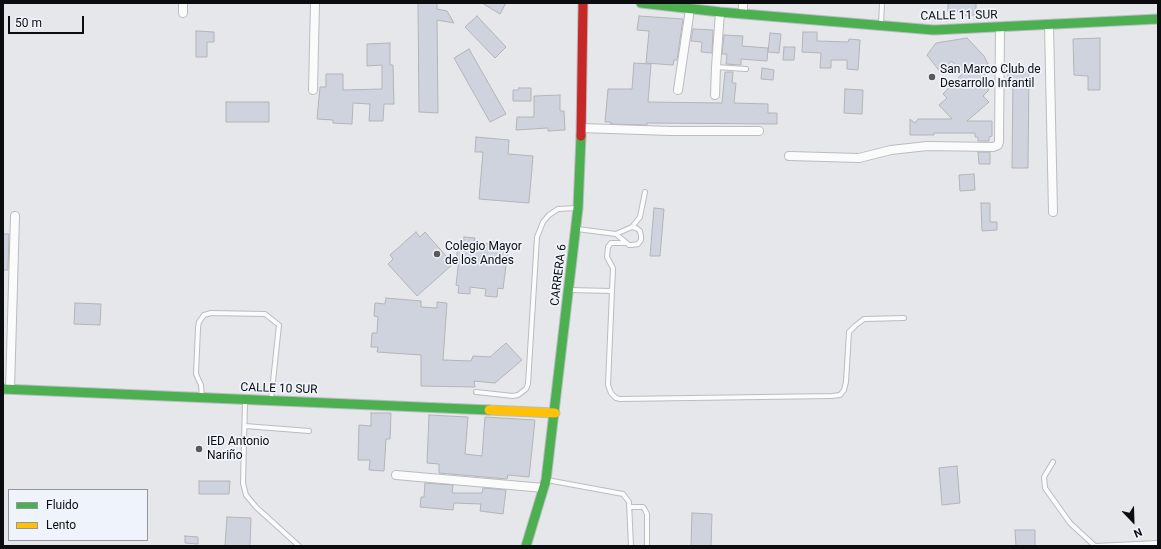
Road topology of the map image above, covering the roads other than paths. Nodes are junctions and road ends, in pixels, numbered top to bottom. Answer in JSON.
{"nodes":[{"id":1,"x":183,"y":3,"type":"edge"},
{"id":2,"x":315,"y":3,"type":"edge"},
{"id":3,"x":583,"y":3,"type":"edge"},
{"id":4,"x":641,"y":3,"type":"edge"},
{"id":5,"x":743,"y":3,"type":"edge"},
{"id":6,"x":882,"y":3,"type":"edge"},
{"id":7,"x":690,"y":9,"type":"junction"},
{"id":8,"x":720,"y":12,"type":"junction"},
{"id":9,"x":183,"y":13,"type":"dead end"},
{"id":10,"x":743,"y":14,"type":"junction"},
{"id":11,"x":1158,"y":19,"type":"edge"},
{"id":12,"x":882,"y":25,"type":"junction"},
{"id":13,"x":1048,"y":25,"type":"junction"},
{"id":14,"x":1000,"y":27,"type":"junction"},
{"id":15,"x":716,"y":67,"type":"junction"},
{"id":16,"x":746,"y":69,"type":"dead end"},
{"id":17,"x":313,"y":90,"type":"dead end"},
{"id":18,"x":678,"y":90,"type":"dead end"},
{"id":19,"x":715,"y":95,"type":"dead end"},
{"id":20,"x":581,"y":128,"type":"junction"},
{"id":21,"x":759,"y":131,"type":"dead end"},
{"id":22,"x":789,"y":156,"type":"dead end"},
{"id":23,"x":645,"y":192,"type":"dead end"},
{"id":24,"x":578,"y":208,"type":"junction"},
{"id":25,"x":1053,"y":212,"type":"dead end"},
{"id":26,"x":16,"y":216,"type":"dead end"},
{"id":27,"x":632,"y":227,"type":"junction"},
{"id":28,"x":576,"y":228,"type":"junction"},
{"id":29,"x":616,"y":234,"type":"junction"},
{"id":30,"x":625,"y":243,"type":"junction"},
{"id":31,"x":569,"y":290,"type":"junction"},
{"id":32,"x":612,"y":291,"type":"junction"},
{"id":33,"x":904,"y":318,"type":"dead end"},
{"id":34,"x":6,"y":389,"type":"edge"},
{"id":35,"x":476,"y":392,"type":"dead end"},
{"id":36,"x":202,"y":398,"type":"junction"},
{"id":37,"x":245,"y":400,"type":"junction"},
{"id":38,"x":271,"y":401,"type":"junction"},
{"id":39,"x":555,"y":413,"type":"junction"},
{"id":40,"x":244,"y":426,"type":"junction"},
{"id":41,"x":309,"y":432,"type":"dead end"},
{"id":42,"x":1053,"y":462,"type":"dead end"},
{"id":43,"x":396,"y":475,"type":"dead end"},
{"id":44,"x":545,"y":484,"type":"junction"},
{"id":45,"x":629,"y":507,"type":"junction"},
{"id":46,"x":1158,"y":543,"type":"edge"},
{"id":47,"x":299,"y":546,"type":"edge"},
{"id":48,"x":526,"y":546,"type":"edge"},
{"id":49,"x":631,"y":546,"type":"edge"},
{"id":50,"x":647,"y":546,"type":"edge"},
{"id":51,"x":1095,"y":546,"type":"edge"}],
"edges":[{"from":1,"to":9,"type":"street"},
{"from":2,"to":17,"type":"street"},
{"from":3,"to":20,"type":"street","name":"CARRERA 6"},
{"from":4,"to":7,"type":"street","name":"CALLE 11 SUR"},
{"from":5,"to":10,"type":"street"},
{"from":6,"to":12,"type":"lane"},
{"from":7,"to":8,"type":"street","name":"CALLE 11 SUR"},
{"from":7,"to":18,"type":"street"},
{"from":8,"to":10,"type":"street","name":"CALLE 11 SUR"},
{"from":8,"to":15,"type":"street"},
{"from":10,"to":12,"type":"street","name":"CALLE 11 SUR"},
{"from":11,"to":13,"type":"street","name":"CALLE 11 SUR"},
{"from":12,"to":14,"type":"street","name":"CALLE 11 SUR"},
{"from":13,"to":14,"type":"street","name":"CALLE 11 SUR"},
{"from":13,"to":25,"type":"street"},
{"from":14,"to":22,"type":"street"},
{"from":15,"to":16,"type":"lane"},
{"from":15,"to":19,"type":"street"},
{"from":20,"to":21,"type":"street"},
{"from":20,"to":24,"type":"street","name":"CARRERA 6"},
{"from":23,"to":27,"type":"lane"},
{"from":24,"to":28,"type":"street","name":"CARRERA 6"},
{"from":24,"to":35,"type":"lane"},
{"from":26,"to":34,"type":"street"},
{"from":27,"to":29,"type":"lane"},
{"from":27,"to":30,"type":"lane"},
{"from":28,"to":29,"type":"lane"},
{"from":28,"to":31,"type":"street","name":"CARRERA 6"},
{"from":29,"to":30,"type":"lane"},
{"from":30,"to":32,"type":"lane"},
{"from":31,"to":32,"type":"lane"},
{"from":31,"to":39,"type":"street","name":"CARRERA 6"},
{"from":32,"to":33,"type":"lane"},
{"from":34,"to":36,"type":"street","name":"CALLE 10 SUR"},
{"from":36,"to":37,"type":"street","name":"CALLE 10 SUR"},
{"from":36,"to":38,"type":"lane"},
{"from":37,"to":38,"type":"street","name":"CALLE 10 SUR"},
{"from":37,"to":40,"type":"lane"},
{"from":38,"to":39,"type":"street","name":"CALLE 10 SUR"},
{"from":39,"to":44,"type":"street","name":"CARRERA 6"},
{"from":40,"to":41,"type":"lane"},
{"from":40,"to":47,"type":"lane"},
{"from":42,"to":51,"type":"lane"},
{"from":43,"to":44,"type":"street"},
{"from":44,"to":45,"type":"lane"},
{"from":44,"to":48,"type":"street","name":"CARRERA 6"},
{"from":45,"to":49,"type":"lane"},
{"from":45,"to":50,"type":"lane"},
{"from":46,"to":51,"type":"lane"}]}
